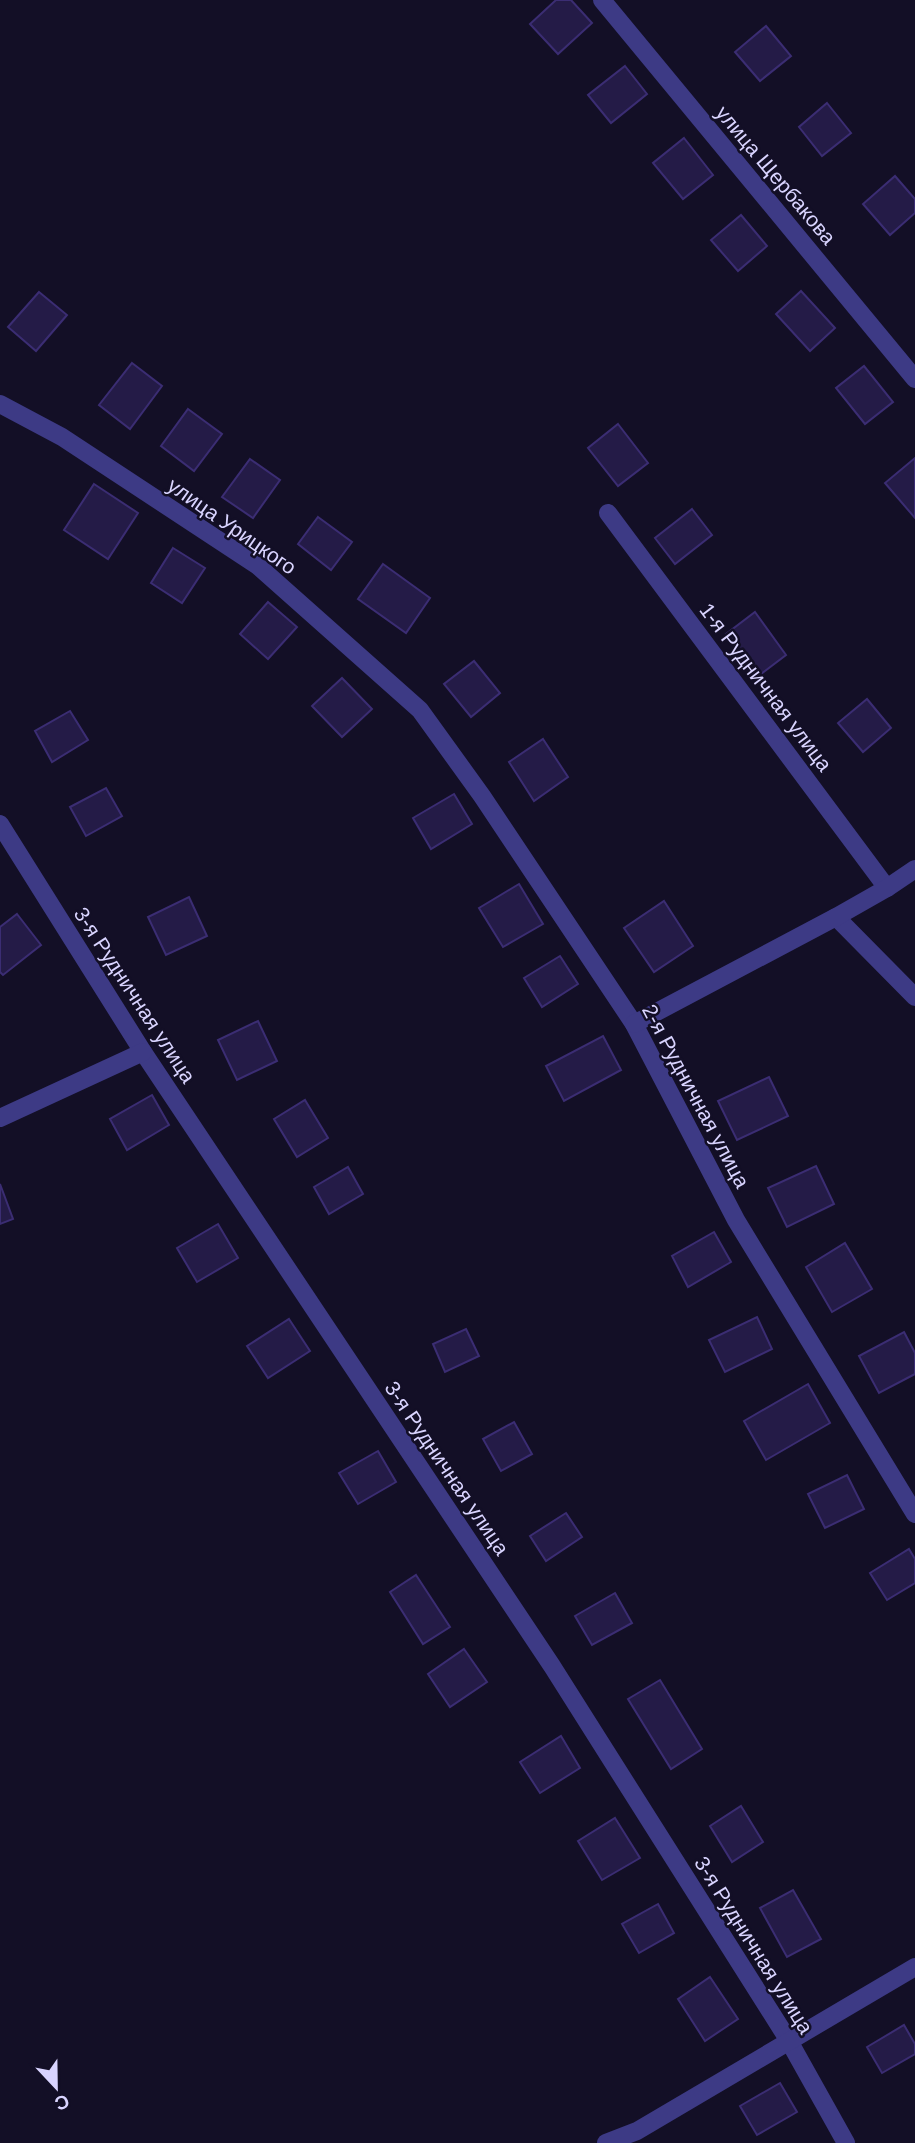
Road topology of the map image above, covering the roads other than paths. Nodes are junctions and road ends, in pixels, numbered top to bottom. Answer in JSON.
{"nodes":[{"id":1,"x":602,"y":0,"type":"edge"},
{"id":2,"x":915,"y":379,"type":"edge"},
{"id":3,"x":0,"y":404,"type":"edge"},
{"id":4,"x":608,"y":513,"type":"dead end"},
{"id":5,"x":420,"y":709,"type":"joint"},
{"id":6,"x":0,"y":824,"type":"edge"},
{"id":7,"x":915,"y":869,"type":"edge"},
{"id":8,"x":887,"y":888,"type":"junction"},
{"id":9,"x":836,"y":916,"type":"junction"},
{"id":10,"x":915,"y":996,"type":"edge"},
{"id":11,"x":634,"y":1024,"type":"junction"},
{"id":12,"x":143,"y":1052,"type":"junction"},
{"id":13,"x":0,"y":1118,"type":"edge"},
{"id":14,"x":915,"y":1514,"type":"edge"},
{"id":15,"x":915,"y":1967,"type":"edge"},
{"id":16,"x":789,"y":2041,"type":"junction"},
{"id":17,"x":606,"y":2143,"type":"edge"},
{"id":18,"x":846,"y":2143,"type":"edge"}],
"edges":[{"from":1,"to":2,"type":"street","name":"улица Щербакова"},
{"from":3,"to":5,"type":"street","name":"улица Урицкого"},
{"from":4,"to":8,"type":"street","name":"1-я Рудничная улица"},
{"from":5,"to":11,"type":"street","name":"2-я Рудничная улица"},
{"from":6,"to":12,"type":"street","name":"3-я Рудничная улица"},
{"from":7,"to":8,"type":"street"},
{"from":8,"to":9,"type":"street"},
{"from":9,"to":10,"type":"street"},
{"from":9,"to":11,"type":"street"},
{"from":11,"to":14,"type":"street","name":"2-я Рудничная улица"},
{"from":12,"to":13,"type":"street"},
{"from":12,"to":16,"type":"street","name":"3-я Рудничная улица"},
{"from":15,"to":16,"type":"street"},
{"from":16,"to":17,"type":"street"},
{"from":16,"to":18,"type":"street","name":"3-я Рудничная улица"}]}
